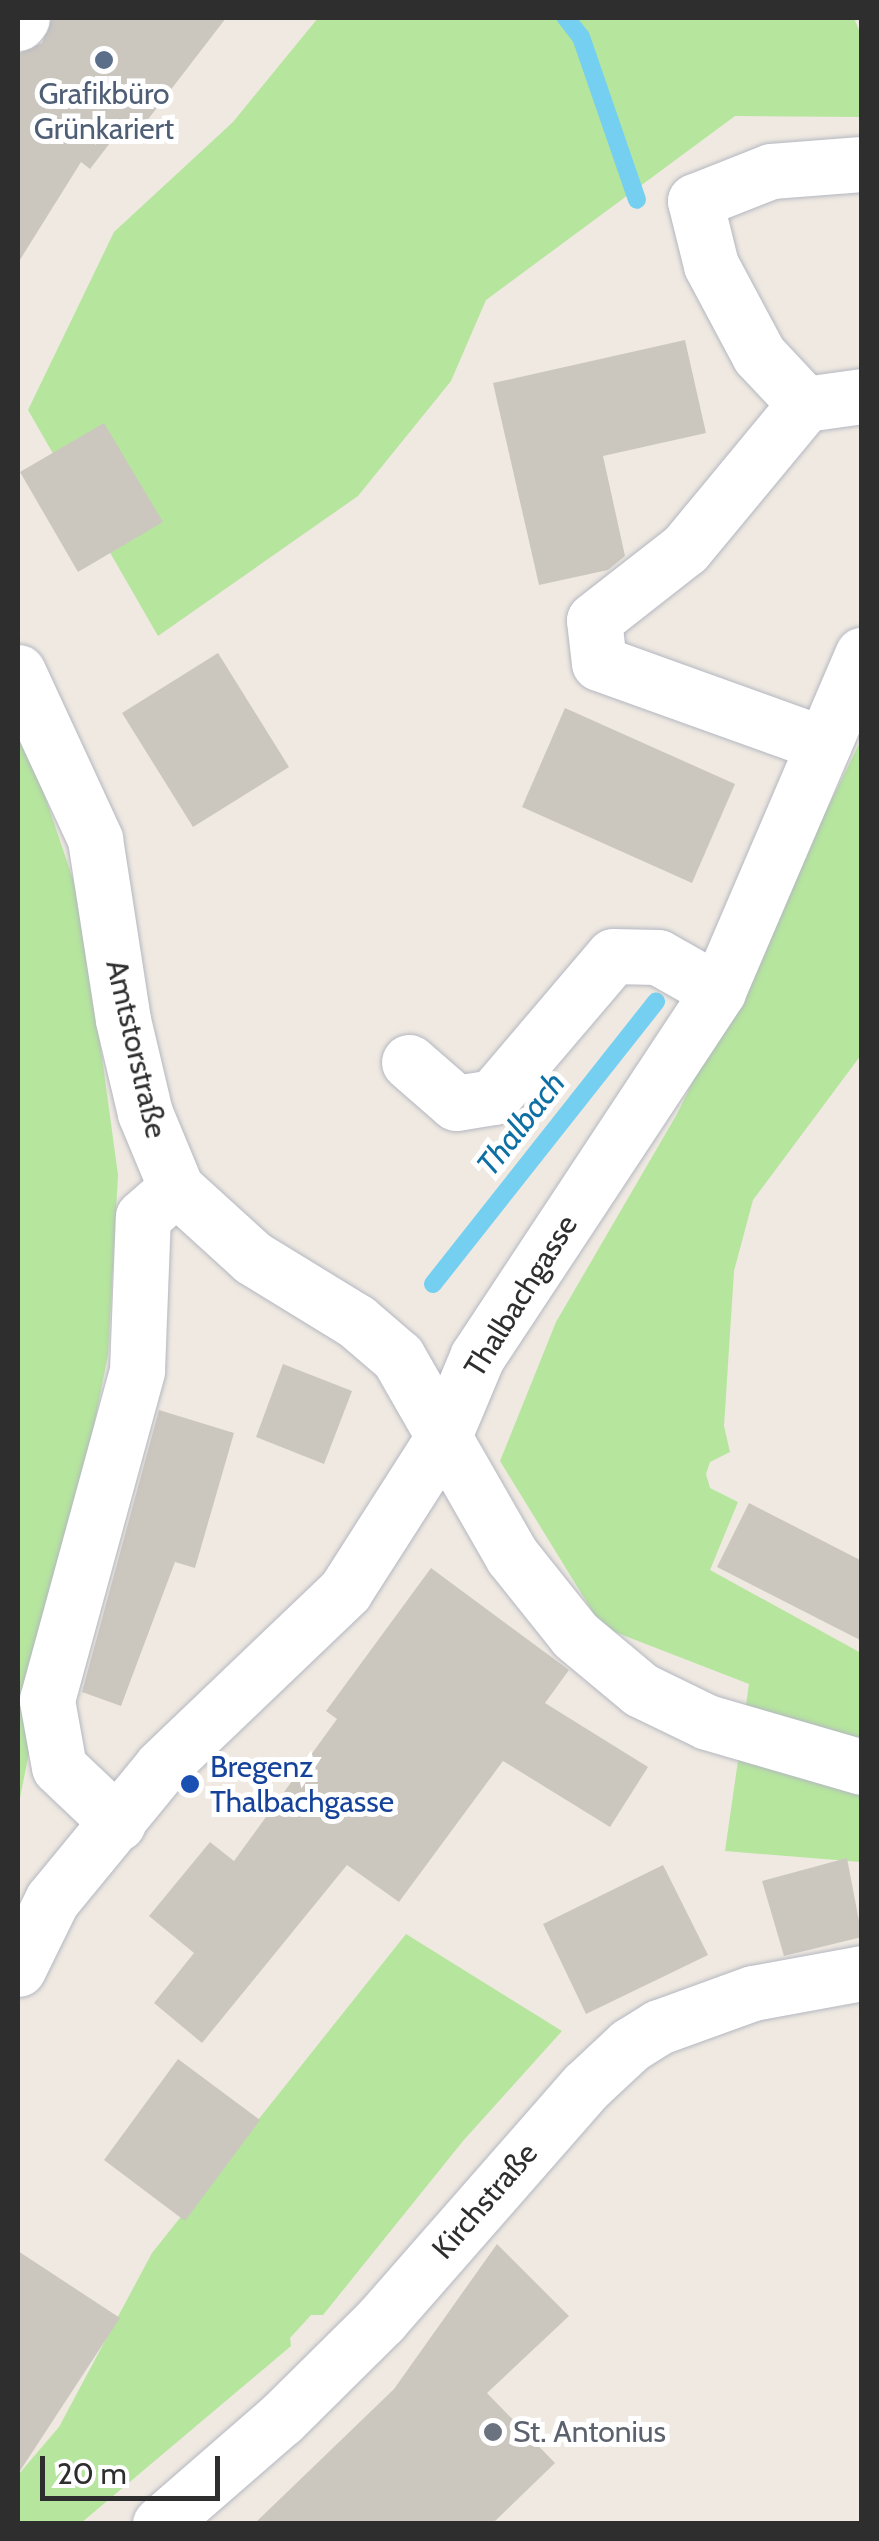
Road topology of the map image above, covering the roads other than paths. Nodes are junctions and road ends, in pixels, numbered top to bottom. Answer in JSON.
{"nodes":[{"id":1,"x":862,"y":164,"type":"edge"},
{"id":2,"x":862,"y":396,"type":"edge"},
{"id":3,"x":805,"y":404,"type":"junction"},
{"id":4,"x":18,"y":672,"type":"edge"},
{"id":5,"x":848,"y":700,"type":"edge"},
{"id":6,"x":718,"y":991,"type":"junction"},
{"id":7,"x":409,"y":1062,"type":"dead end"},
{"id":8,"x":176,"y":1188,"type":"junction"},
{"id":9,"x":443,"y":1438,"type":"junction"},
{"id":10,"x":862,"y":1767,"type":"edge"},
{"id":11,"x":118,"y":1824,"type":"junction"},
{"id":12,"x":18,"y":1969,"type":"edge"},
{"id":13,"x":862,"y":1973,"type":"edge"},
{"id":14,"x":160,"y":2524,"type":"edge"}],
"edges":[{"from":1,"to":3,"type":"street"},
{"from":2,"to":3,"type":"street"},
{"from":3,"to":5,"type":"street"},
{"from":4,"to":8,"type":"street","name":"Amtstorstraße"},
{"from":5,"to":6,"type":"street","name":"Thalbachgasse"},
{"from":6,"to":7,"type":"street"},
{"from":6,"to":9,"type":"street","name":"Thalbachgasse"},
{"from":8,"to":9,"type":"street","name":"Amtstorstraße"},
{"from":8,"to":11,"type":"street"},
{"from":9,"to":10,"type":"street","name":"Amtstorstraße"},
{"from":9,"to":11,"type":"street","name":"Thalbachgasse"},
{"from":11,"to":12,"type":"street","name":"Thalbachgasse"},
{"from":13,"to":14,"type":"street","name":"Kirchstraße"}]}
